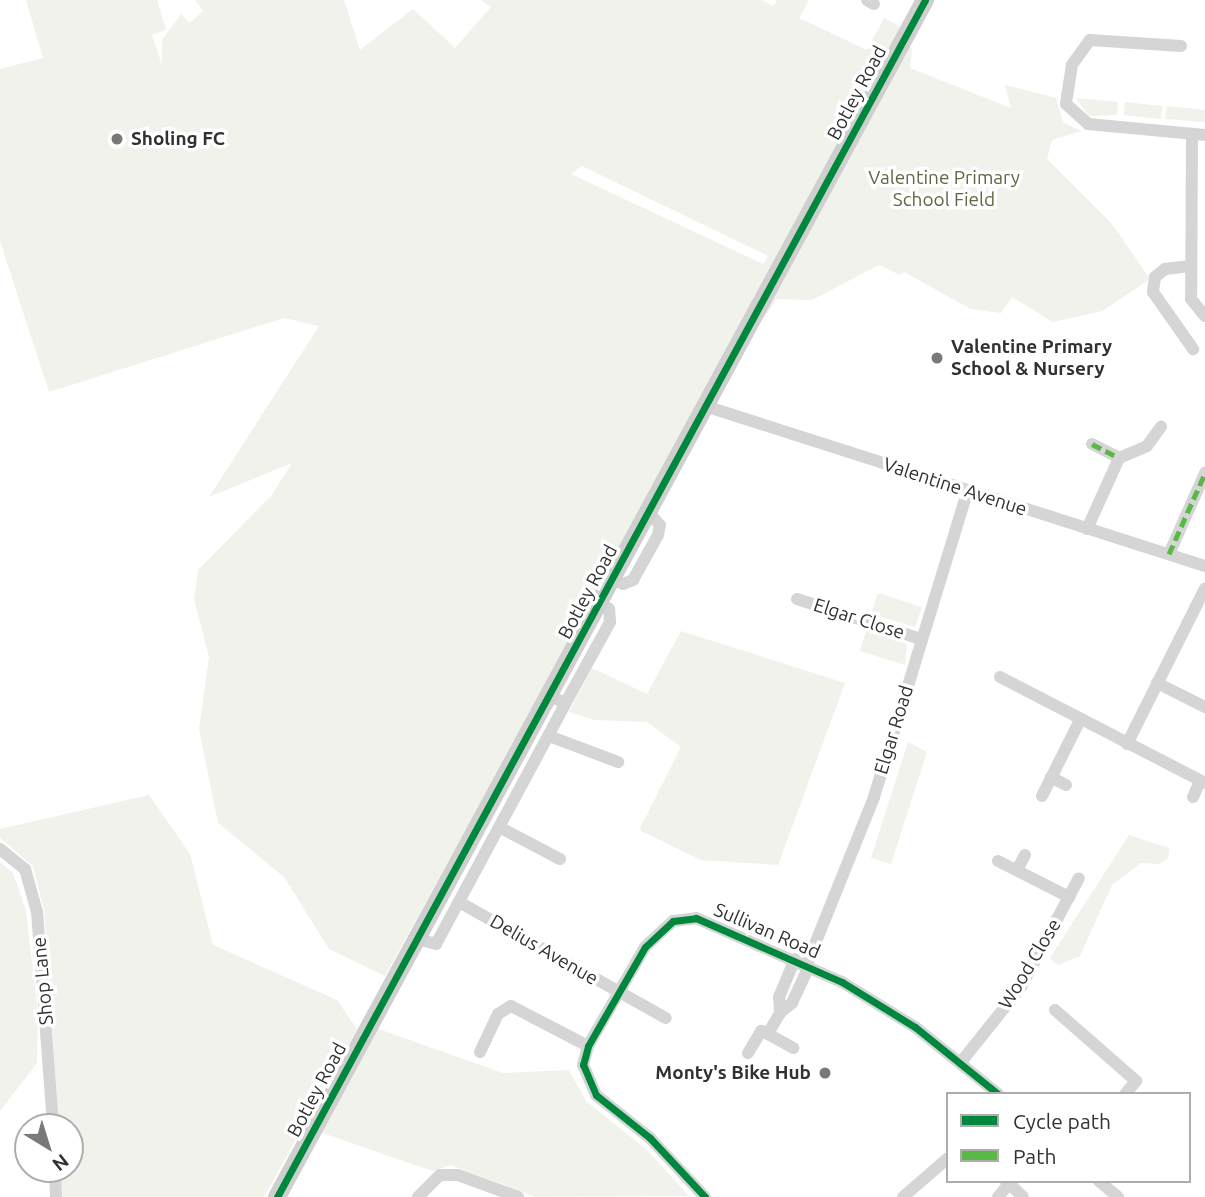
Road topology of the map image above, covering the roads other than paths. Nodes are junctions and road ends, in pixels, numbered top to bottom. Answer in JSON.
{"nodes":[{"id":1,"x":925,"y":0,"type":"edge"},
{"id":2,"x":1181,"y":46,"type":"dead end"},
{"id":3,"x":1198,"y":134,"type":"edge"},
{"id":4,"x":1191,"y":265,"type":"junction"},
{"id":5,"x":1205,"y":316,"type":"edge"},
{"id":6,"x":1193,"y":349,"type":"dead end"},
{"id":7,"x":705,"y":407,"type":"junction"},
{"id":8,"x":1161,"y":427,"type":"dead end"},
{"id":9,"x":1092,"y":444,"type":"dead end"},
{"id":10,"x":1119,"y":458,"type":"junction"},
{"id":11,"x":1205,"y":472,"type":"edge"},
{"id":12,"x":967,"y":492,"type":"junction"},
{"id":13,"x":1087,"y":529,"type":"junction"},
{"id":14,"x":1169,"y":554,"type":"junction"},
{"id":15,"x":1205,"y":566,"type":"edge"},
{"id":16,"x":1205,"y":588,"type":"edge"},
{"id":17,"x":797,"y":599,"type":"dead end"},
{"id":18,"x":600,"y":603,"type":"junction"},
{"id":19,"x":920,"y":639,"type":"junction"},
{"id":20,"x":1000,"y":677,"type":"dead end"},
{"id":21,"x":1157,"y":683,"type":"junction"},
{"id":22,"x":549,"y":694,"type":"junction"},
{"id":23,"x":565,"y":704,"type":"junction"},
{"id":24,"x":1205,"y":707,"type":"edge"},
{"id":25,"x":1080,"y":720,"type":"junction"},
{"id":26,"x":549,"y":736,"type":"junction"},
{"id":27,"x":1127,"y":744,"type":"junction"},
{"id":28,"x":618,"y":762,"type":"dead end"},
{"id":29,"x":1051,"y":777,"type":"junction"},
{"id":30,"x":1202,"y":782,"type":"edge"},
{"id":31,"x":1066,"y":785,"type":"dead end"},
{"id":32,"x":1042,"y":796,"type":"dead end"},
{"id":33,"x":1193,"y":797,"type":"dead end"},
{"id":34,"x":499,"y":827,"type":"junction"},
{"id":35,"x":0,"y":849,"type":"edge"},
{"id":36,"x":1025,"y":855,"type":"dead end"},
{"id":37,"x":459,"y":857,"type":"junction"},
{"id":38,"x":560,"y":859,"type":"dead end"},
{"id":39,"x":998,"y":861,"type":"dead end"},
{"id":40,"x":478,"y":866,"type":"junction"},
{"id":41,"x":1017,"y":870,"type":"junction"},
{"id":42,"x":1079,"y":878,"type":"dead end"},
{"id":43,"x":1069,"y":897,"type":"junction"},
{"id":44,"x":458,"y":902,"type":"junction"},
{"id":45,"x":414,"y":938,"type":"junction"},
{"id":46,"x":804,"y":963,"type":"junction"},
{"id":47,"x":618,"y":993,"type":"junction"},
{"id":48,"x":1055,"y":1010,"type":"dead end"},
{"id":49,"x":666,"y":1018,"type":"dead end"},
{"id":50,"x":768,"y":1034,"type":"junction"},
{"id":51,"x":587,"y":1046,"type":"junction"},
{"id":52,"x":793,"y":1048,"type":"dead end"},
{"id":53,"x":480,"y":1052,"type":"dead end"},
{"id":54,"x":748,"y":1053,"type":"dead end"},
{"id":55,"x":961,"y":1062,"type":"junction"},
{"id":56,"x":996,"y":1092,"type":"edge"},
{"id":57,"x":1127,"y":1092,"type":"edge"},
{"id":58,"x":52,"y":1113,"type":"edge"},
{"id":59,"x":946,"y":1160,"type":"edge"},
{"id":60,"x":1007,"y":1183,"type":"edge"},
{"id":61,"x":1101,"y":1183,"type":"edge"},
{"id":62,"x":277,"y":1197,"type":"edge"},
{"id":63,"x":418,"y":1197,"type":"edge"},
{"id":64,"x":518,"y":1197,"type":"edge"},
{"id":65,"x":705,"y":1197,"type":"edge"},
{"id":66,"x":903,"y":1197,"type":"edge"},
{"id":67,"x":998,"y":1197,"type":"edge"},
{"id":68,"x":1023,"y":1197,"type":"edge"},
{"id":69,"x":1118,"y":1197,"type":"edge"}],
"edges":[{"from":1,"to":7,"type":"main road","name":"Botley Road"},
{"from":2,"to":3,"type":"street"},
{"from":3,"to":4,"type":"street"},
{"from":4,"to":5,"type":"street"},
{"from":4,"to":6,"type":"street"},
{"from":7,"to":12,"type":"street","name":"Valentine Avenue"},
{"from":7,"to":18,"type":"main road","name":"Botley Road"},
{"from":8,"to":10,"type":"street"},
{"from":9,"to":10,"type":"street"},
{"from":10,"to":13,"type":"street"},
{"from":11,"to":14,"type":"street"},
{"from":12,"to":13,"type":"street","name":"Valentine Avenue"},
{"from":12,"to":19,"type":"street","name":"Elgar Road"},
{"from":13,"to":14,"type":"street","name":"Valentine Avenue"},
{"from":14,"to":15,"type":"street","name":"Valentine Avenue"},
{"from":16,"to":21,"type":"street"},
{"from":17,"to":19,"type":"street","name":"Elgar Close"},
{"from":18,"to":22,"type":"main road","name":"Botley Road"},
{"from":18,"to":23,"type":"street"},
{"from":19,"to":46,"type":"street","name":"Elgar Road"},
{"from":20,"to":25,"type":"street"},
{"from":21,"to":24,"type":"street"},
{"from":21,"to":27,"type":"street"},
{"from":22,"to":23,"type":"street"},
{"from":22,"to":37,"type":"main road","name":"Botley Road"},
{"from":23,"to":26,"type":"street"},
{"from":25,"to":27,"type":"street"},
{"from":25,"to":29,"type":"street"},
{"from":26,"to":28,"type":"street"},
{"from":26,"to":34,"type":"street"},
{"from":27,"to":30,"type":"street"},
{"from":29,"to":31,"type":"street"},
{"from":29,"to":32,"type":"street"},
{"from":30,"to":33,"type":"street"},
{"from":34,"to":38,"type":"street"},
{"from":34,"to":40,"type":"street"},
{"from":35,"to":58,"type":"street","name":"Shop Lane"},
{"from":36,"to":41,"type":"street"},
{"from":37,"to":40,"type":"street"},
{"from":37,"to":45,"type":"main road","name":"Botley Road"},
{"from":39,"to":41,"type":"street","name":"Wood Close"},
{"from":40,"to":44,"type":"street"},
{"from":41,"to":43,"type":"street","name":"Wood Close"},
{"from":42,"to":43,"type":"street","name":"Wood Close"},
{"from":43,"to":55,"type":"street","name":"Wood Close"},
{"from":44,"to":45,"type":"street"},
{"from":44,"to":47,"type":"street","name":"Delius Avenue"},
{"from":45,"to":62,"type":"main road","name":"Botley Road"},
{"from":46,"to":47,"type":"street","name":"Sullivan Road"},
{"from":46,"to":50,"type":"street","name":"Elgar Road"},
{"from":46,"to":55,"type":"street","name":"Sullivan Road"},
{"from":47,"to":49,"type":"street","name":"Delius Avenue"},
{"from":47,"to":51,"type":"street","name":"Sullivan Road"},
{"from":48,"to":57,"type":"street"},
{"from":50,"to":52,"type":"street"},
{"from":50,"to":54,"type":"street","name":"Elgar Road"},
{"from":51,"to":53,"type":"street"},
{"from":51,"to":65,"type":"street"},
{"from":55,"to":56,"type":"street","name":"Sullivan Road"},
{"from":59,"to":66,"type":"street"},
{"from":60,"to":67,"type":"street"},
{"from":60,"to":68,"type":"street"},
{"from":61,"to":69,"type":"street"},
{"from":63,"to":64,"type":"street"}]}
